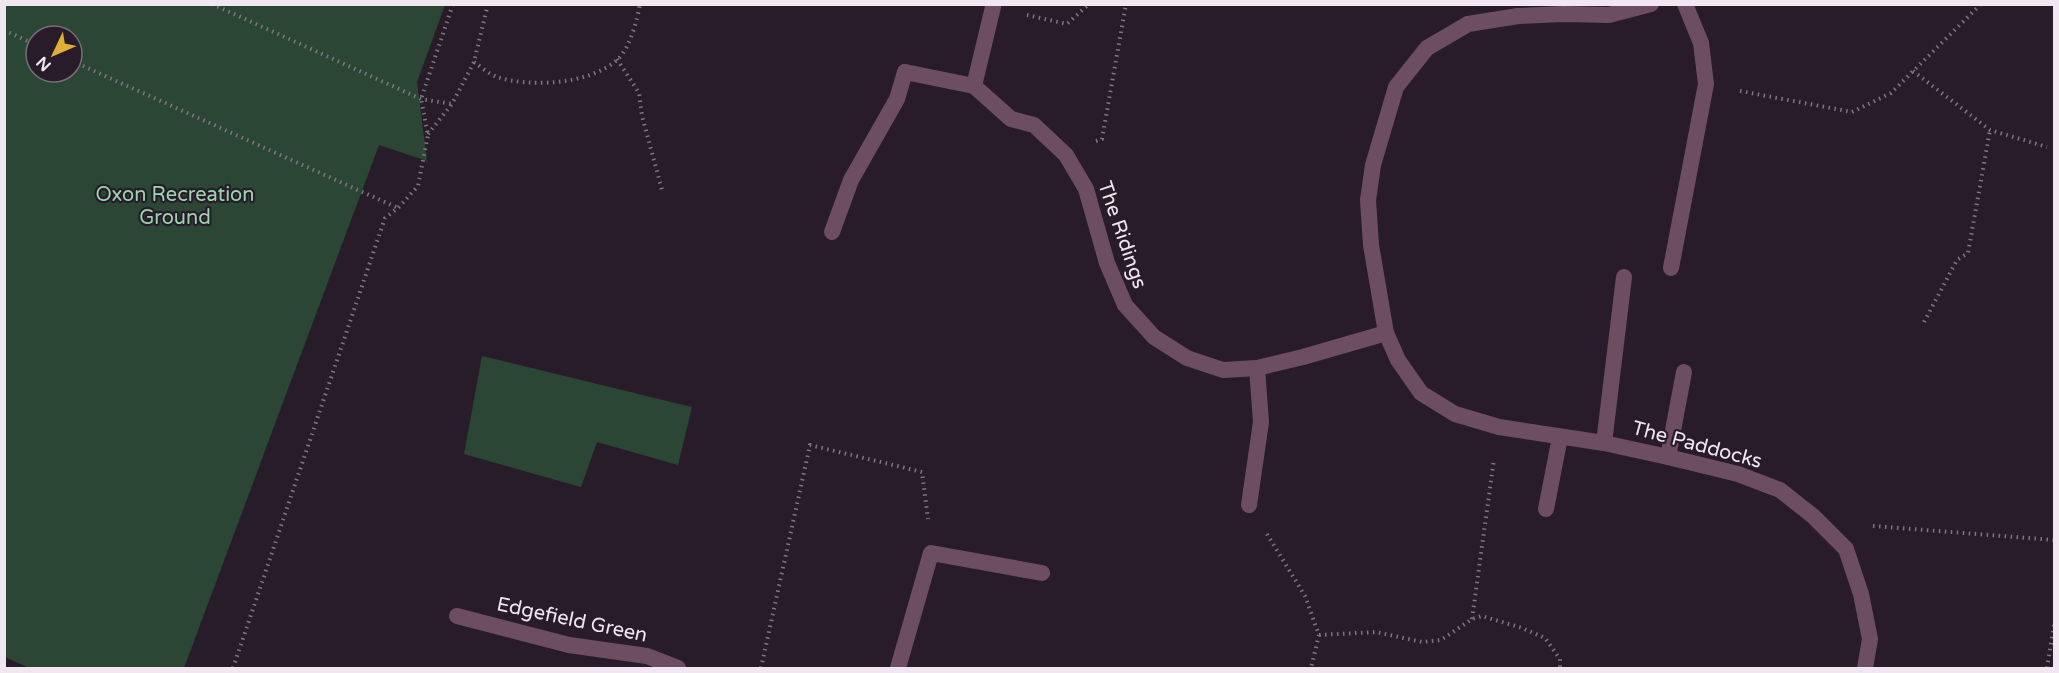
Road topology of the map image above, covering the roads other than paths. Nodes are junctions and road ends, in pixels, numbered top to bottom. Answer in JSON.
{"nodes":[{"id":1,"x":1651,"y":4,"type":"edge"},
{"id":2,"x":1685,"y":4,"type":"edge"},
{"id":3,"x":993,"y":6,"type":"edge"},
{"id":4,"x":1519,"y":10,"type":"edge"},
{"id":5,"x":974,"y":86,"type":"junction"},
{"id":6,"x":832,"y":232,"type":"dead end"},
{"id":7,"x":1671,"y":268,"type":"dead end"},
{"id":8,"x":1624,"y":277,"type":"dead end"},
{"id":9,"x":1386,"y":333,"type":"junction"},
{"id":10,"x":1257,"y":368,"type":"junction"},
{"id":11,"x":1684,"y":372,"type":"dead end"},
{"id":12,"x":1560,"y":437,"type":"junction"},
{"id":13,"x":1604,"y":442,"type":"junction"},
{"id":14,"x":1668,"y":457,"type":"junction"},
{"id":15,"x":1248,"y":504,"type":"road end"},
{"id":16,"x":1546,"y":509,"type":"dead end"},
{"id":17,"x":1042,"y":573,"type":"dead end"},
{"id":18,"x":457,"y":616,"type":"dead end"},
{"id":19,"x":678,"y":669,"type":"edge"},
{"id":20,"x":897,"y":669,"type":"edge"},
{"id":21,"x":1865,"y":669,"type":"edge"}],
"edges":[{"from":1,"to":4,"type":"street","name":"The Paddocks"},
{"from":2,"to":7,"type":"street"},
{"from":3,"to":5,"type":"street"},
{"from":4,"to":9,"type":"street","name":"The Paddocks"},
{"from":5,"to":6,"type":"street"},
{"from":5,"to":10,"type":"street","name":"The Ridings"},
{"from":8,"to":13,"type":"street"},
{"from":9,"to":10,"type":"street","name":"The Ridings"},
{"from":9,"to":12,"type":"street","name":"The Paddocks"},
{"from":10,"to":15,"type":"street"},
{"from":11,"to":14,"type":"street"},
{"from":12,"to":13,"type":"street","name":"The Paddocks"},
{"from":12,"to":16,"type":"street"},
{"from":13,"to":14,"type":"street","name":"The Paddocks"},
{"from":14,"to":21,"type":"street","name":"The Paddocks"},
{"from":17,"to":20,"type":"street"},
{"from":18,"to":19,"type":"street","name":"Edgefield Green"}]}
